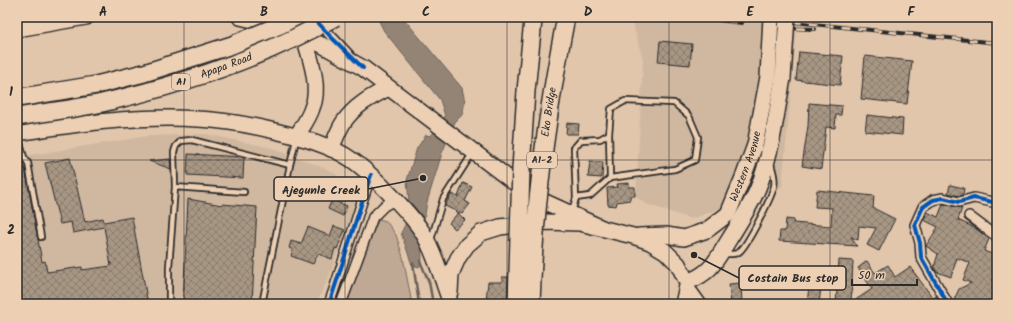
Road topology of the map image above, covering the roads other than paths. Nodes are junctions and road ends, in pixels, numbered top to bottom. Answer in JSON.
{"nodes":[{"id":1,"x":86,"y":17,"type":"edge"},
{"id":2,"x":240,"y":17,"type":"edge"},
{"id":3,"x":296,"y":17,"type":"edge"},
{"id":4,"x":313,"y":17,"type":"edge"},
{"id":5,"x":335,"y":17,"type":"edge"},
{"id":6,"x":566,"y":17,"type":"edge"},
{"id":7,"x":771,"y":17,"type":"edge"},
{"id":8,"x":787,"y":17,"type":"edge"},
{"id":9,"x":533,"y":20,"type":"dead end"},
{"id":10,"x":17,"y":29,"type":"edge"},
{"id":11,"x":304,"y":37,"type":"junction"},
{"id":12,"x":363,"y":68,"type":"junction"},
{"id":13,"x":388,"y":88,"type":"junction"},
{"id":14,"x":17,"y":98,"type":"edge"},
{"id":15,"x":17,"y":128,"type":"edge"},
{"id":16,"x":609,"y":134,"type":"junction"},
{"id":17,"x":297,"y":136,"type":"junction"},
{"id":18,"x":331,"y":149,"type":"junction"},
{"id":19,"x":473,"y":152,"type":"junction"},
{"id":20,"x":290,"y":165,"type":"junction"},
{"id":21,"x":371,"y":175,"type":"junction"},
{"id":22,"x":610,"y":178,"type":"junction"},
{"id":23,"x":175,"y":187,"type":"junction"},
{"id":24,"x":244,"y":192,"type":"dead end"},
{"id":25,"x":576,"y":198,"type":"junction"},
{"id":26,"x":997,"y":203,"type":"edge"},
{"id":27,"x":401,"y":205,"type":"junction"},
{"id":28,"x":571,"y":214,"type":"junction"},
{"id":29,"x":969,"y":216,"type":"dead end"},
{"id":30,"x":602,"y":228,"type":"junction"},
{"id":31,"x":632,"y":236,"type":"junction"},
{"id":32,"x":41,"y":237,"type":"dead end"},
{"id":33,"x":997,"y":237,"type":"edge"},
{"id":34,"x":429,"y":248,"type":"junction"},
{"id":35,"x":342,"y":266,"type":"junction"},
{"id":36,"x":354,"y":271,"type":"junction"},
{"id":37,"x":687,"y":284,"type":"junction"},
{"id":38,"x":450,"y":301,"type":"edge"},
{"id":39,"x":169,"y":304,"type":"edge"},
{"id":40,"x":262,"y":304,"type":"edge"},
{"id":41,"x":329,"y":304,"type":"edge"},
{"id":42,"x":341,"y":304,"type":"edge"},
{"id":43,"x":517,"y":304,"type":"edge"},
{"id":44,"x":531,"y":304,"type":"edge"},
{"id":45,"x":682,"y":304,"type":"edge"},
{"id":46,"x":700,"y":304,"type":"edge"},
{"id":47,"x":948,"y":304,"type":"edge"}],
"edges":[{"from":1,"to":10,"type":"main road"},
{"from":2,"to":11,"type":"main road"},
{"from":3,"to":11,"type":"street"},
{"from":3,"to":14,"type":"highway","name":"Apapa Road","number":"A1","bridge":true},
{"from":4,"to":12,"type":"street"},
{"from":5,"to":15,"type":"highway","name":"Apapa Road","number":"A1","bridge":true},
{"from":6,"to":44,"type":"highway","name":"Eko Bridge","number":"A1-2","bridge":true},
{"from":7,"to":31,"type":"main road","name":"Western Avenue","bridge":true},
{"from":8,"to":37,"type":"main road","name":"Western Avenue","bridge":true},
{"from":9,"to":43,"type":"highway","name":"Eko Bridge","number":"A1-2","bridge":true},
{"from":11,"to":12,"type":"main road"},
{"from":11,"to":17,"type":"main road"},
{"from":12,"to":13,"type":"main road"},
{"from":13,"to":18,"type":"main road"},
{"from":13,"to":19,"type":"main road"},
{"from":15,"to":17,"type":"main road"},
{"from":15,"to":32,"type":"lane"},
{"from":16,"to":22,"type":"lane"},
{"from":16,"to":22,"type":"lane"},
{"from":16,"to":25,"type":"lane"},
{"from":17,"to":18,"type":"main road"},
{"from":17,"to":20,"type":"lane"},
{"from":18,"to":21,"type":"main road"},
{"from":19,"to":28,"type":"main road"},
{"from":19,"to":34,"type":"lane"},
{"from":20,"to":23,"type":"lane"},
{"from":20,"to":40,"type":"lane"},
{"from":21,"to":27,"type":"main road"},
{"from":21,"to":35,"type":"street"},
{"from":22,"to":25,"type":"lane"},
{"from":23,"to":24,"type":"lane"},
{"from":23,"to":39,"type":"lane"},
{"from":25,"to":28,"type":"lane"},
{"from":26,"to":47,"type":"street"},
{"from":27,"to":34,"type":"main road"},
{"from":27,"to":36,"type":"street"},
{"from":28,"to":30,"type":"main road"},
{"from":29,"to":33,"type":"street"},
{"from":30,"to":31,"type":"main road"},
{"from":30,"to":38,"type":"main road"},
{"from":31,"to":37,"type":"main road"},
{"from":34,"to":38,"type":"main road"},
{"from":35,"to":36,"type":"street"},
{"from":35,"to":41,"type":"street"},
{"from":36,"to":42,"type":"street"},
{"from":37,"to":45,"type":"main road"},
{"from":37,"to":46,"type":"street"}]}
